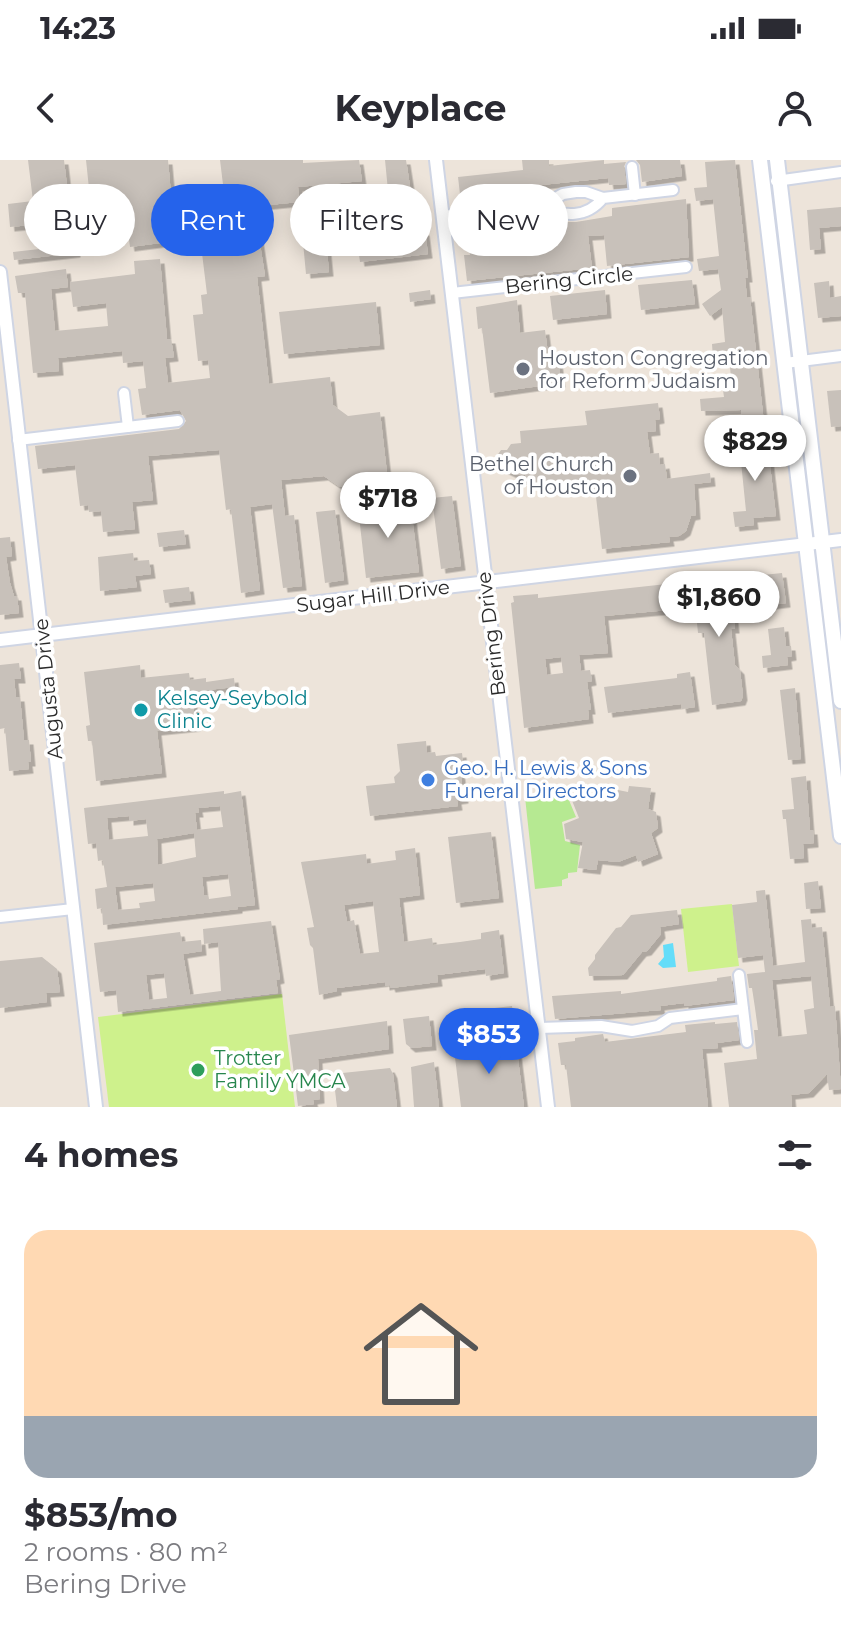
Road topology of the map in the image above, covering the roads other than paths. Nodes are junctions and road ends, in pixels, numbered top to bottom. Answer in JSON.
{"nodes":[{"id":1,"x":436,"y":160,"type":"edge"},
{"id":2,"x":760,"y":160,"type":"edge"},
{"id":3,"x":777,"y":160,"type":"edge"},
{"id":4,"x":632,"y":167,"type":"dead end"},
{"id":5,"x":841,"y":172,"type":"edge"},
{"id":6,"x":779,"y":180,"type":"junction"},
{"id":7,"x":762,"y":182,"type":"junction"},
{"id":8,"x":673,"y":190,"type":"dead end"},
{"id":9,"x":568,"y":193,"type":"edge"},
{"id":10,"x":635,"y":195,"type":"junction"},
{"id":11,"x":603,"y":198,"type":"junction"},
{"id":12,"x":568,"y":213,"type":"edge"},
{"id":13,"x":448,"y":215,"type":"edge"},
{"id":14,"x":443,"y":216,"type":"junction"},
{"id":15,"x":686,"y":267,"type":"dead end"},
{"id":16,"x":0,"y":272,"type":"edge"},
{"id":17,"x":452,"y":293,"type":"junction"},
{"id":18,"x":841,"y":356,"type":"edge"},
{"id":19,"x":801,"y":361,"type":"junction"},
{"id":20,"x":785,"y":363,"type":"junction"},
{"id":21,"x":124,"y":393,"type":"dead end"},
{"id":22,"x":178,"y":421,"type":"dead end"},
{"id":23,"x":128,"y":427,"type":"junction"},
{"id":24,"x":18,"y":440,"type":"junction"},
{"id":25,"x":841,"y":540,"type":"edge"},
{"id":26,"x":815,"y":543,"type":"junction"},
{"id":27,"x":485,"y":582,"type":"junction"},
{"id":28,"x":42,"y":636,"type":"junction"},
{"id":29,"x":0,"y":640,"type":"edge"},
{"id":30,"x":841,"y":701,"type":"edge"},
{"id":31,"x":835,"y":727,"type":"edge"},
{"id":32,"x":841,"y":836,"type":"edge"},
{"id":33,"x":73,"y":909,"type":"junction"},
{"id":34,"x":0,"y":917,"type":"edge"},
{"id":35,"x":739,"y":975,"type":"dead end"},
{"id":36,"x":743,"y":1009,"type":"junction"},
{"id":37,"x":539,"y":1028,"type":"junction"},
{"id":38,"x":747,"y":1042,"type":"dead end"},
{"id":39,"x":96,"y":1107,"type":"edge"},
{"id":40,"x":548,"y":1107,"type":"edge"}],
"edges":[{"from":1,"to":14,"type":"street","name":"Bering Drive"},
{"from":2,"to":7,"type":"main road"},
{"from":3,"to":6,"type":"main road"},
{"from":4,"to":10,"type":"street"},
{"from":5,"to":6,"type":"street"},
{"from":6,"to":7,"type":"street"},
{"from":6,"to":19,"type":"main road"},
{"from":7,"to":20,"type":"main road"},
{"from":8,"to":10,"type":"street"},
{"from":9,"to":11,"type":"street"},
{"from":10,"to":11,"type":"street"},
{"from":11,"to":12,"type":"street"},
{"from":13,"to":14,"type":"street"},
{"from":14,"to":17,"type":"street","name":"Bering Drive"},
{"from":15,"to":17,"type":"street","name":"Bering Circle"},
{"from":16,"to":24,"type":"street","name":"Augusta Drive"},
{"from":17,"to":27,"type":"street","name":"Bering Drive"},
{"from":18,"to":19,"type":"street"},
{"from":19,"to":20,"type":"street"},
{"from":19,"to":26,"type":"main road"},
{"from":20,"to":26,"type":"main road"},
{"from":21,"to":23,"type":"street"},
{"from":22,"to":23,"type":"street"},
{"from":23,"to":24,"type":"street"},
{"from":24,"to":28,"type":"street","name":"Augusta Drive"},
{"from":25,"to":26,"type":"street","name":"Sugar Hill Drive"},
{"from":26,"to":27,"type":"street","name":"Sugar Hill Drive"},
{"from":26,"to":30,"type":"main road"},
{"from":26,"to":31,"type":"main road"},
{"from":27,"to":28,"type":"street","name":"Sugar Hill Drive"},
{"from":27,"to":37,"type":"street","name":"Bering Drive"},
{"from":28,"to":29,"type":"street","name":"Sugar Hill Drive"},
{"from":28,"to":33,"type":"street","name":"Augusta Drive"},
{"from":31,"to":32,"type":"main road"},
{"from":33,"to":34,"type":"street"},
{"from":33,"to":39,"type":"street","name":"Augusta Drive"},
{"from":35,"to":36,"type":"street"},
{"from":36,"to":37,"type":"street"},
{"from":36,"to":38,"type":"street"},
{"from":37,"to":40,"type":"street","name":"Bering Drive"}]}
